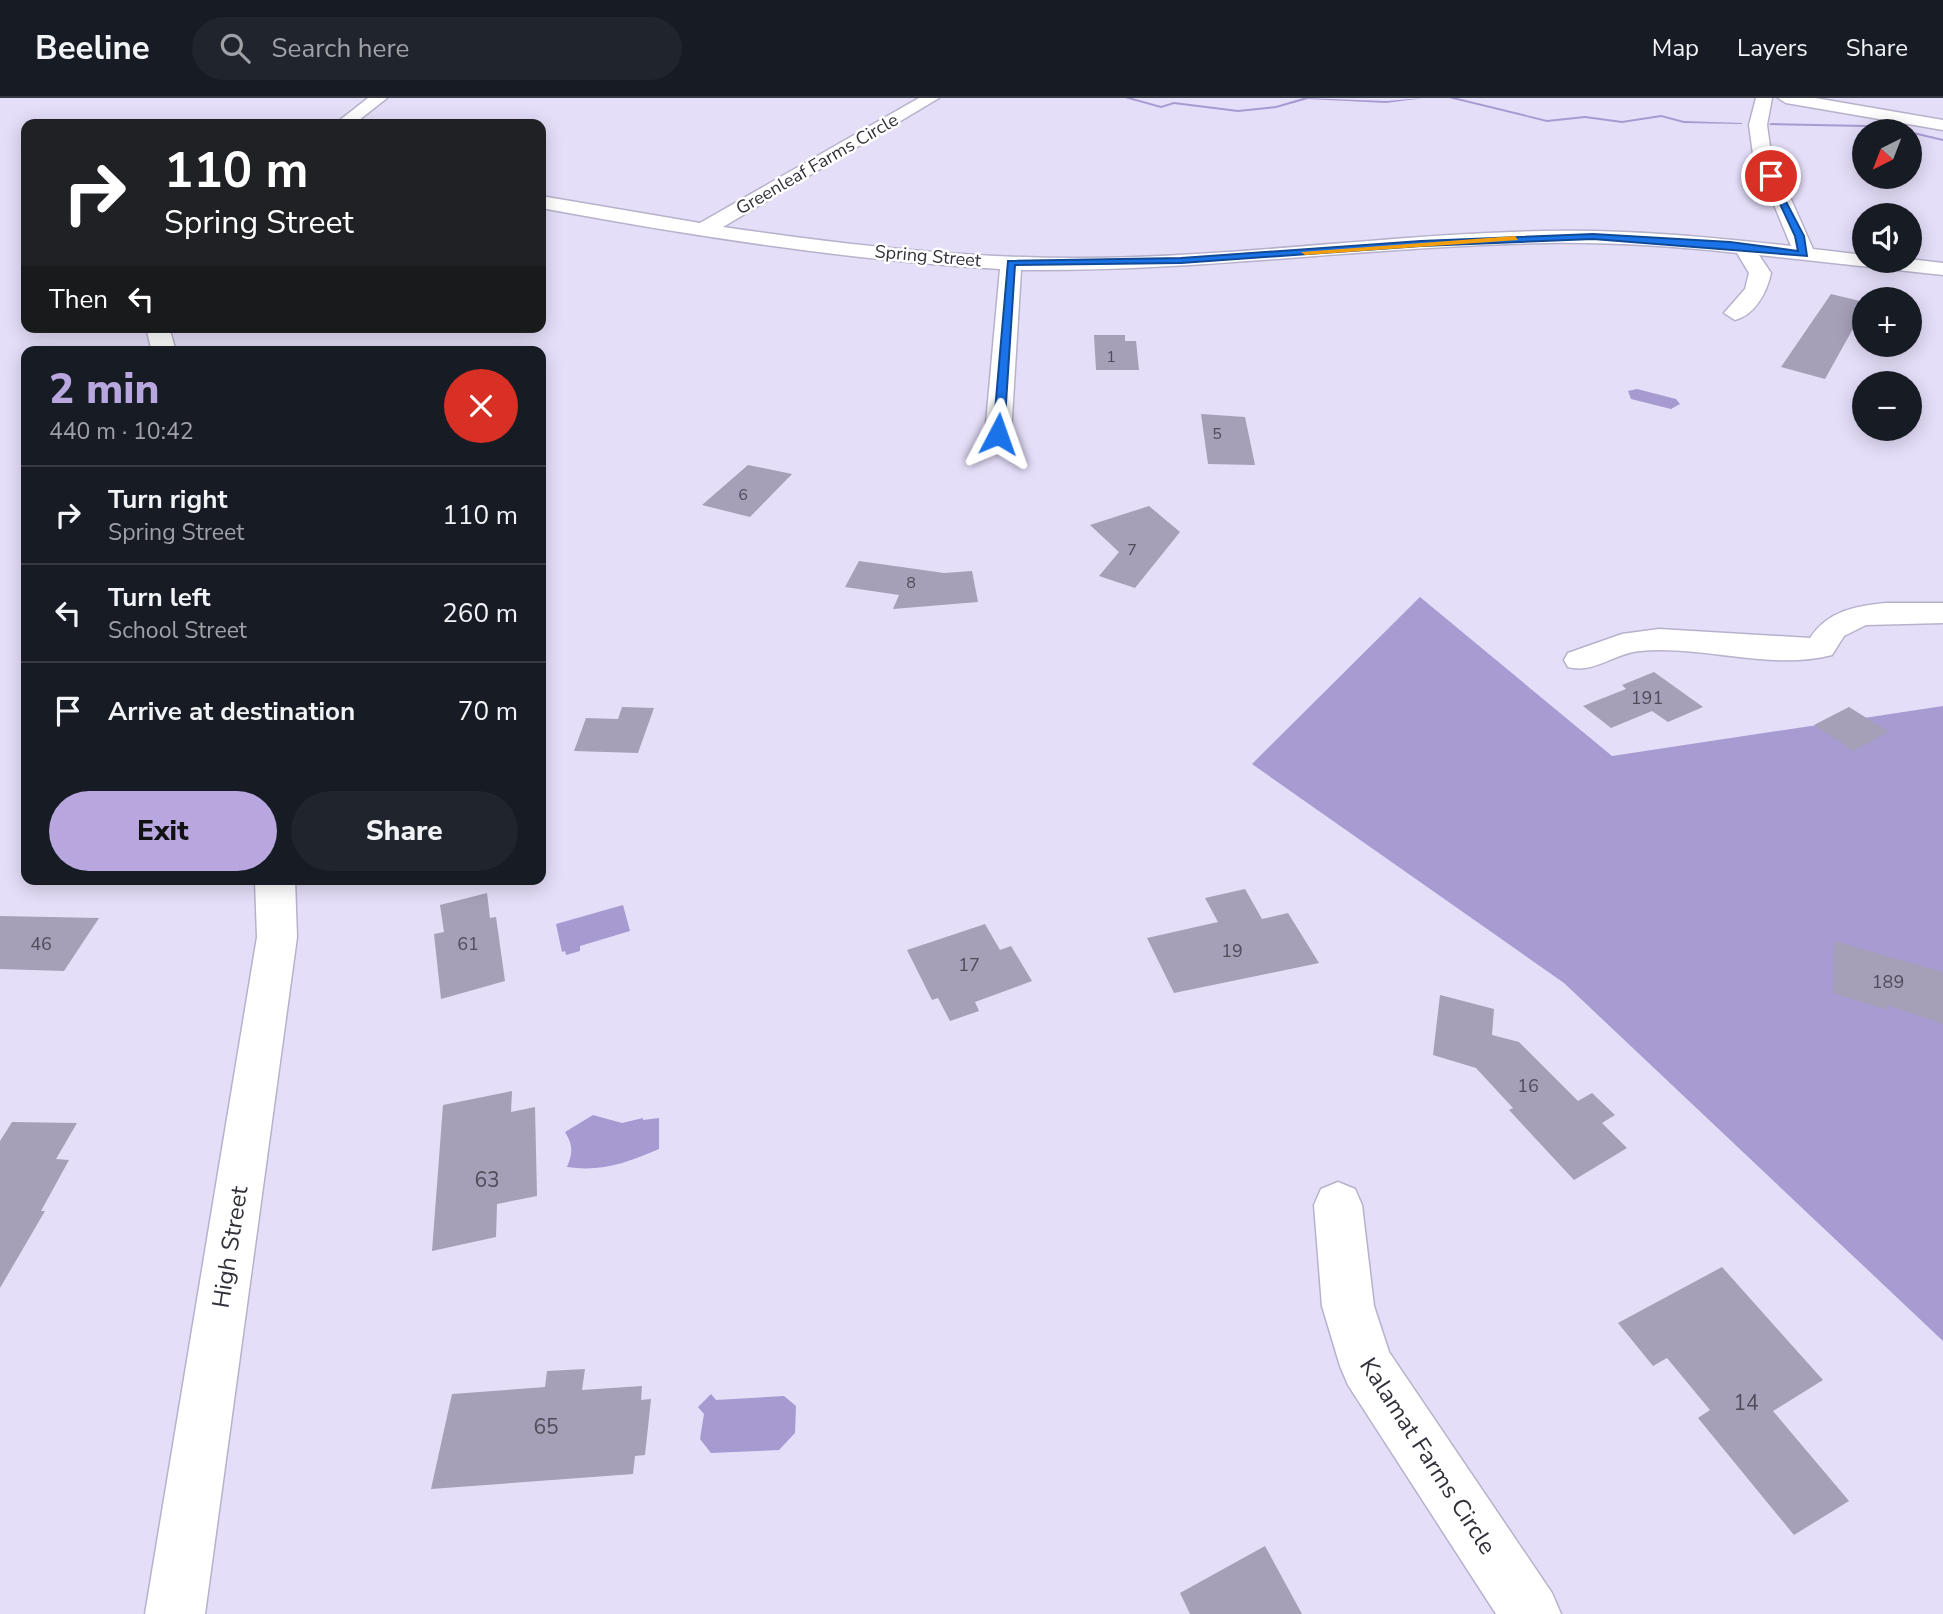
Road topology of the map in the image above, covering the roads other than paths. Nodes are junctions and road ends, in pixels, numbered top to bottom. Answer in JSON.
{"nodes":[{"id":1,"x":379,"y":98,"type":"edge"},
{"id":2,"x":931,"y":98,"type":"edge"},
{"id":3,"x":1764,"y":98,"type":"edge"},
{"id":4,"x":1786,"y":98,"type":"edge"},
{"id":5,"x":350,"y":119,"type":"edge"},
{"id":6,"x":1943,"y":125,"type":"edge"},
{"id":7,"x":546,"y":203,"type":"edge"},
{"id":8,"x":703,"y":230,"type":"junction"},
{"id":9,"x":1743,"y":246,"type":"junction"},
{"id":10,"x":1804,"y":254,"type":"junction"},
{"id":11,"x":1852,"y":260,"type":"edge"},
{"id":12,"x":1011,"y":263,"type":"junction"},
{"id":13,"x":1922,"y":267,"type":"edge"},
{"id":14,"x":1943,"y":269,"type":"edge"},
{"id":15,"x":1735,"y":313,"type":"dead end"},
{"id":16,"x":998,"y":434,"type":"dead end"},
{"id":17,"x":1943,"y":612,"type":"edge"},
{"id":18,"x":1580,"y":660,"type":"dead end"},
{"id":19,"x":275,"y":885,"type":"edge"},
{"id":20,"x":1338,"y":1205,"type":"dead end"},
{"id":21,"x":175,"y":1614,"type":"edge"},
{"id":22,"x":1531,"y":1614,"type":"edge"}],
"edges":[{"from":1,"to":5,"type":"street"},
{"from":2,"to":8,"type":"street","name":"Greenleaf Farms Circle"},
{"from":3,"to":10,"type":"street"},
{"from":4,"to":6,"type":"street"},
{"from":7,"to":8,"type":"street","name":"Spring Street"},
{"from":8,"to":12,"type":"street","name":"Spring Street"},
{"from":9,"to":10,"type":"street","name":"Spring Street"},
{"from":9,"to":12,"type":"street","name":"Spring Street"},
{"from":9,"to":15,"type":"street"},
{"from":10,"to":11,"type":"street","name":"Spring Street"},
{"from":12,"to":16,"type":"street"},
{"from":13,"to":14,"type":"street","name":"Spring Street"},
{"from":17,"to":18,"type":"street"},
{"from":19,"to":21,"type":"street","name":"High Street"},
{"from":20,"to":22,"type":"street","name":"Kalamat Farms Circle"}]}
